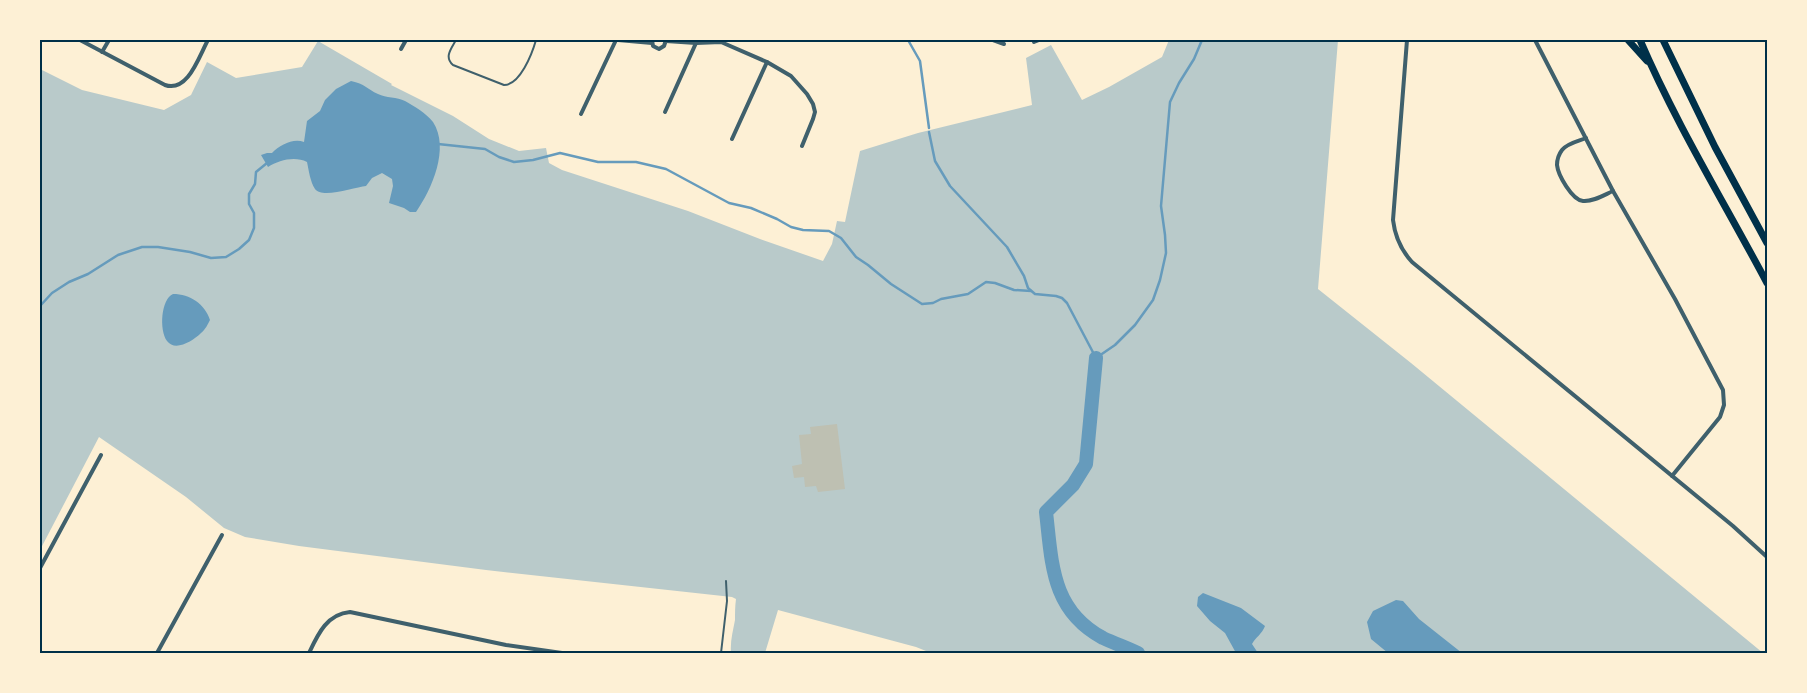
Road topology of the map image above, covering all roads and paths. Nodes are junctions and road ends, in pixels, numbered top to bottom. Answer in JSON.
{"nodes":[{"id":1,"x":80,"y":40,"type":"edge"},
{"id":2,"x":109,"y":40,"type":"edge"},
{"id":3,"x":208,"y":40,"type":"edge"},
{"id":4,"x":406,"y":40,"type":"edge"},
{"id":5,"x":456,"y":40,"type":"edge"},
{"id":6,"x":536,"y":40,"type":"edge"},
{"id":7,"x":617,"y":40,"type":"edge"},
{"id":8,"x":666,"y":40,"type":"edge"},
{"id":9,"x":993,"y":40,"type":"edge"},
{"id":10,"x":1039,"y":40,"type":"edge"},
{"id":11,"x":1406,"y":40,"type":"edge"},
{"id":12,"x":1535,"y":40,"type":"edge"},
{"id":13,"x":1628,"y":40,"type":"edge"},
{"id":14,"x":1640,"y":40,"type":"edge"},
{"id":15,"x":1662,"y":40,"type":"edge"},
{"id":16,"x":652,"y":41,"type":"edge"},
{"id":17,"x":1034,"y":42,"type":"dead end"},
{"id":18,"x":696,"y":43,"type":"junction"},
{"id":19,"x":1004,"y":44,"type":"dead end"},
{"id":20,"x":401,"y":49,"type":"dead end"},
{"id":21,"x":102,"y":52,"type":"junction"},
{"id":22,"x":767,"y":62,"type":"junction"},
{"id":23,"x":1650,"y":65,"type":"junction"},
{"id":24,"x":665,"y":112,"type":"dead end"},
{"id":25,"x":581,"y":114,"type":"dead end"},
{"id":26,"x":1586,"y":138,"type":"junction"},
{"id":27,"x":732,"y":139,"type":"dead end"},
{"id":28,"x":802,"y":146,"type":"dead end"},
{"id":29,"x":1613,"y":191,"type":"junction"},
{"id":30,"x":1767,"y":243,"type":"edge"},
{"id":31,"x":1767,"y":283,"type":"edge"},
{"id":32,"x":101,"y":455,"type":"dead end"},
{"id":33,"x":1672,"y":476,"type":"junction"},
{"id":34,"x":222,"y":534,"type":"dead end"},
{"id":35,"x":1767,"y":557,"type":"edge"},
{"id":36,"x":40,"y":568,"type":"edge"},
{"id":37,"x":726,"y":581,"type":"dead end"},
{"id":38,"x":158,"y":653,"type":"edge"},
{"id":39,"x":309,"y":653,"type":"edge"},
{"id":40,"x":562,"y":653,"type":"edge"},
{"id":41,"x":720,"y":653,"type":"edge"}],
"edges":[{"from":1,"to":21,"type":"street"},
{"from":2,"to":21,"type":"street"},
{"from":3,"to":21,"type":"street"},
{"from":4,"to":20,"type":"street"},
{"from":5,"to":6,"type":"lane"},
{"from":7,"to":16,"type":"street"},
{"from":7,"to":25,"type":"street"},
{"from":8,"to":16,"type":"street"},
{"from":8,"to":18,"type":"street"},
{"from":9,"to":19,"type":"street"},
{"from":10,"to":17,"type":"street"},
{"from":11,"to":33,"type":"street"},
{"from":12,"to":26,"type":"street"},
{"from":13,"to":23,"type":"highway"},
{"from":14,"to":23,"type":"highway"},
{"from":15,"to":30,"type":"highway"},
{"from":18,"to":22,"type":"street"},
{"from":18,"to":24,"type":"street"},
{"from":22,"to":27,"type":"street"},
{"from":22,"to":28,"type":"street"},
{"from":23,"to":31,"type":"highway"},
{"from":26,"to":29,"type":"street"},
{"from":26,"to":29,"type":"street"},
{"from":29,"to":33,"type":"street"},
{"from":32,"to":36,"type":"street"},
{"from":33,"to":35,"type":"street"},
{"from":34,"to":38,"type":"street"},
{"from":37,"to":41,"type":"lane"},
{"from":39,"to":40,"type":"street"}]}
